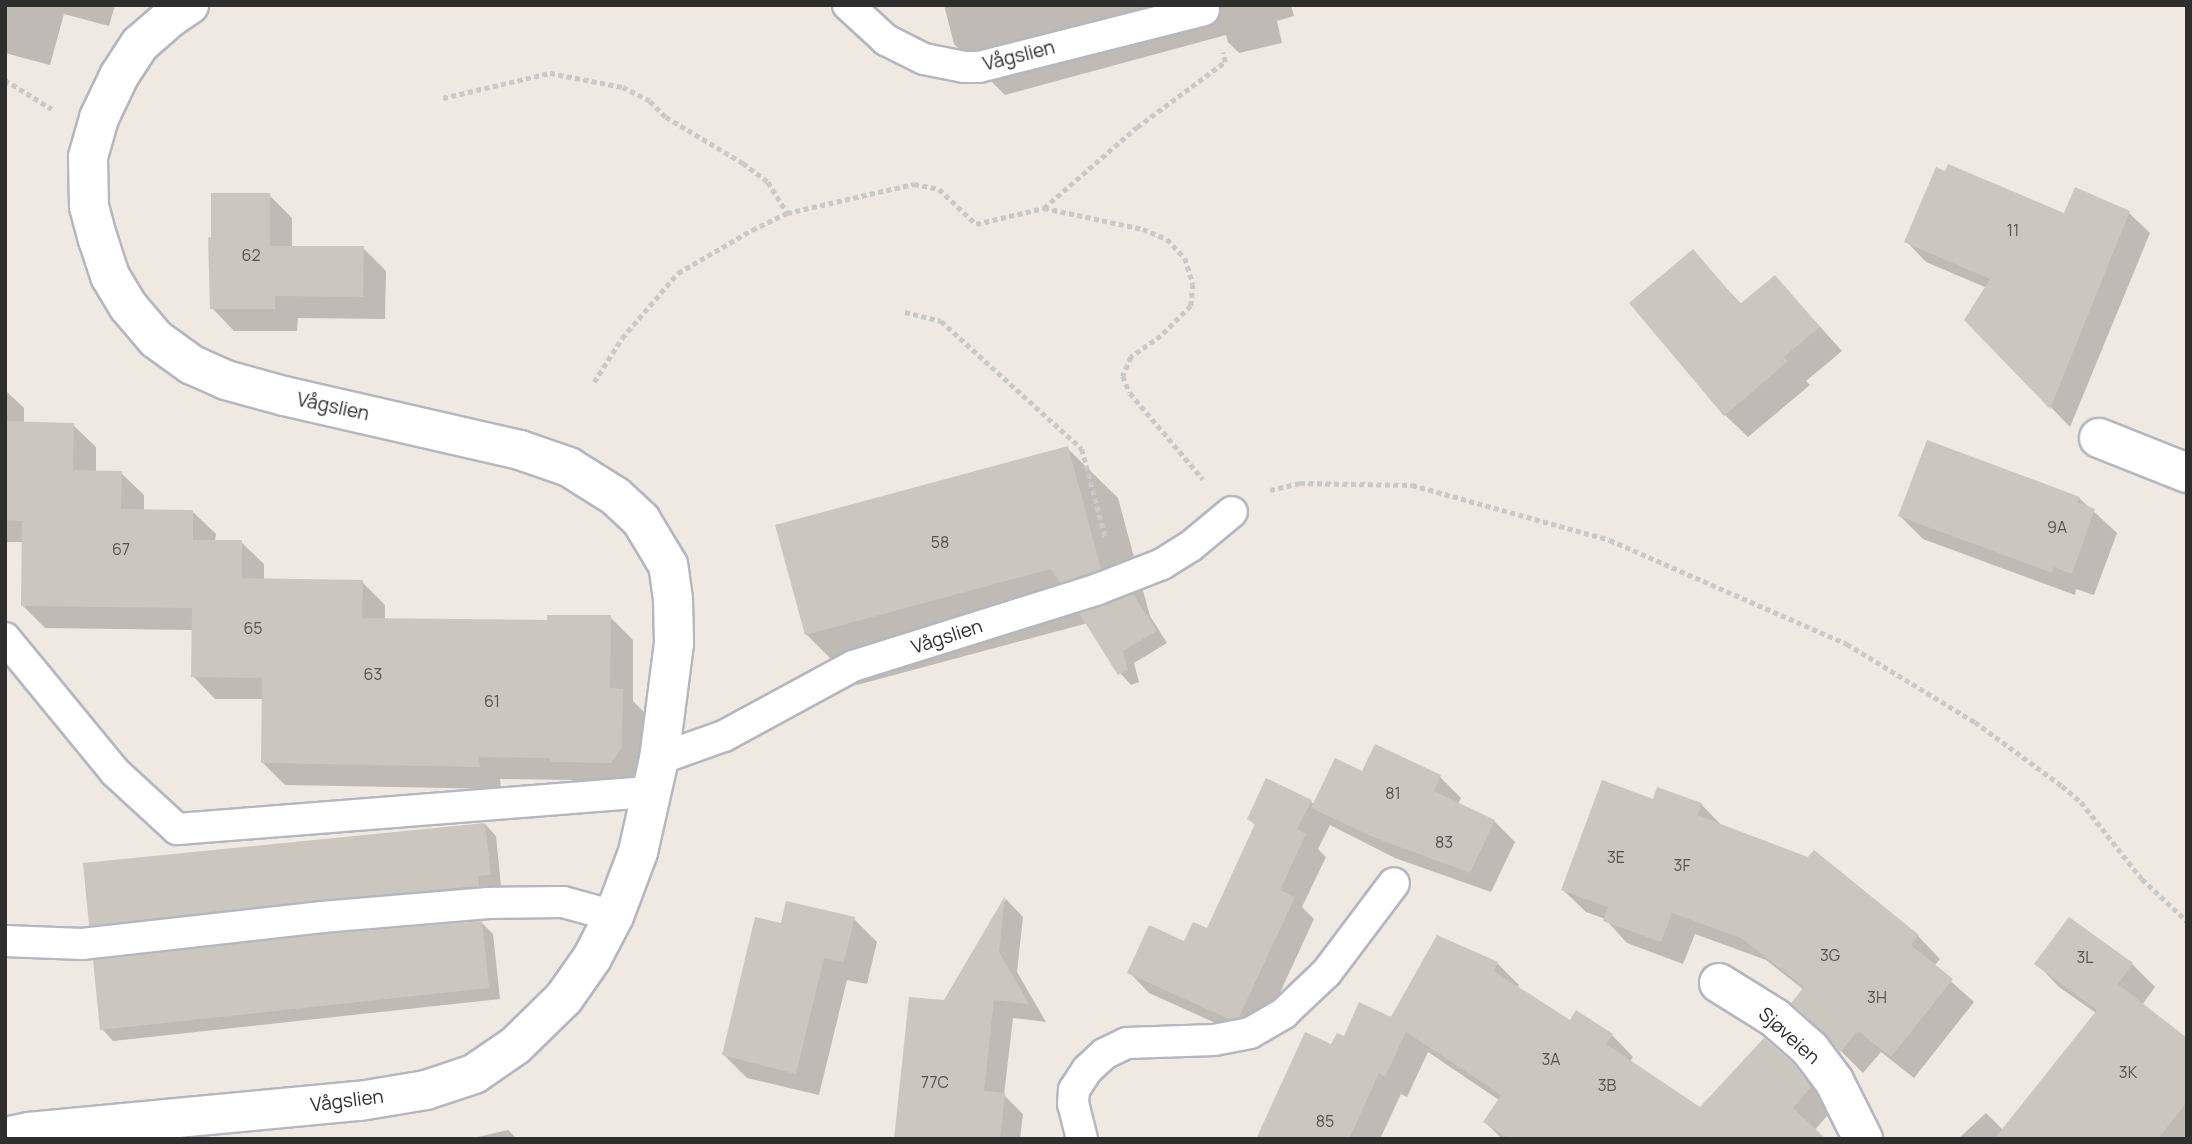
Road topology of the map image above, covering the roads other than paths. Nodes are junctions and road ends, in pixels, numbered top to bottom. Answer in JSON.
{"nodes":[{"id":1,"x":189,"y":5,"type":"edge"},
{"id":2,"x":848,"y":5,"type":"edge"},
{"id":3,"x":1204,"y":10,"type":"dead end"},
{"id":4,"x":2099,"y":438,"type":"dead end"},
{"id":5,"x":2187,"y":473,"type":"edge"},
{"id":6,"x":1232,"y":512,"type":"road end"},
{"id":7,"x":5,"y":638,"type":"edge"},
{"id":8,"x":656,"y":775,"type":"junction"},
{"id":9,"x":1394,"y":883,"type":"dead end"},
{"id":10,"x":614,"y":916,"type":"junction"},
{"id":11,"x":5,"y":941,"type":"edge"},
{"id":12,"x":1719,"y":983,"type":"dead end"},
{"id":13,"x":5,"y":1138,"type":"edge"},
{"id":14,"x":1082,"y":1139,"type":"edge"},
{"id":15,"x":1863,"y":1139,"type":"edge"}],
"edges":[{"from":1,"to":8,"type":"street","name":"Vågslien"},
{"from":2,"to":3,"type":"lane","name":"Vågslien"},
{"from":4,"to":5,"type":"street"},
{"from":6,"to":8,"type":"lane","name":"Vågslien"},
{"from":7,"to":8,"type":"lane"},
{"from":8,"to":10,"type":"street","name":"Vågslien"},
{"from":9,"to":14,"type":"lane"},
{"from":10,"to":11,"type":"lane"},
{"from":10,"to":13,"type":"street","name":"Vågslien"},
{"from":12,"to":15,"type":"street","name":"Sjøveien"}]}
